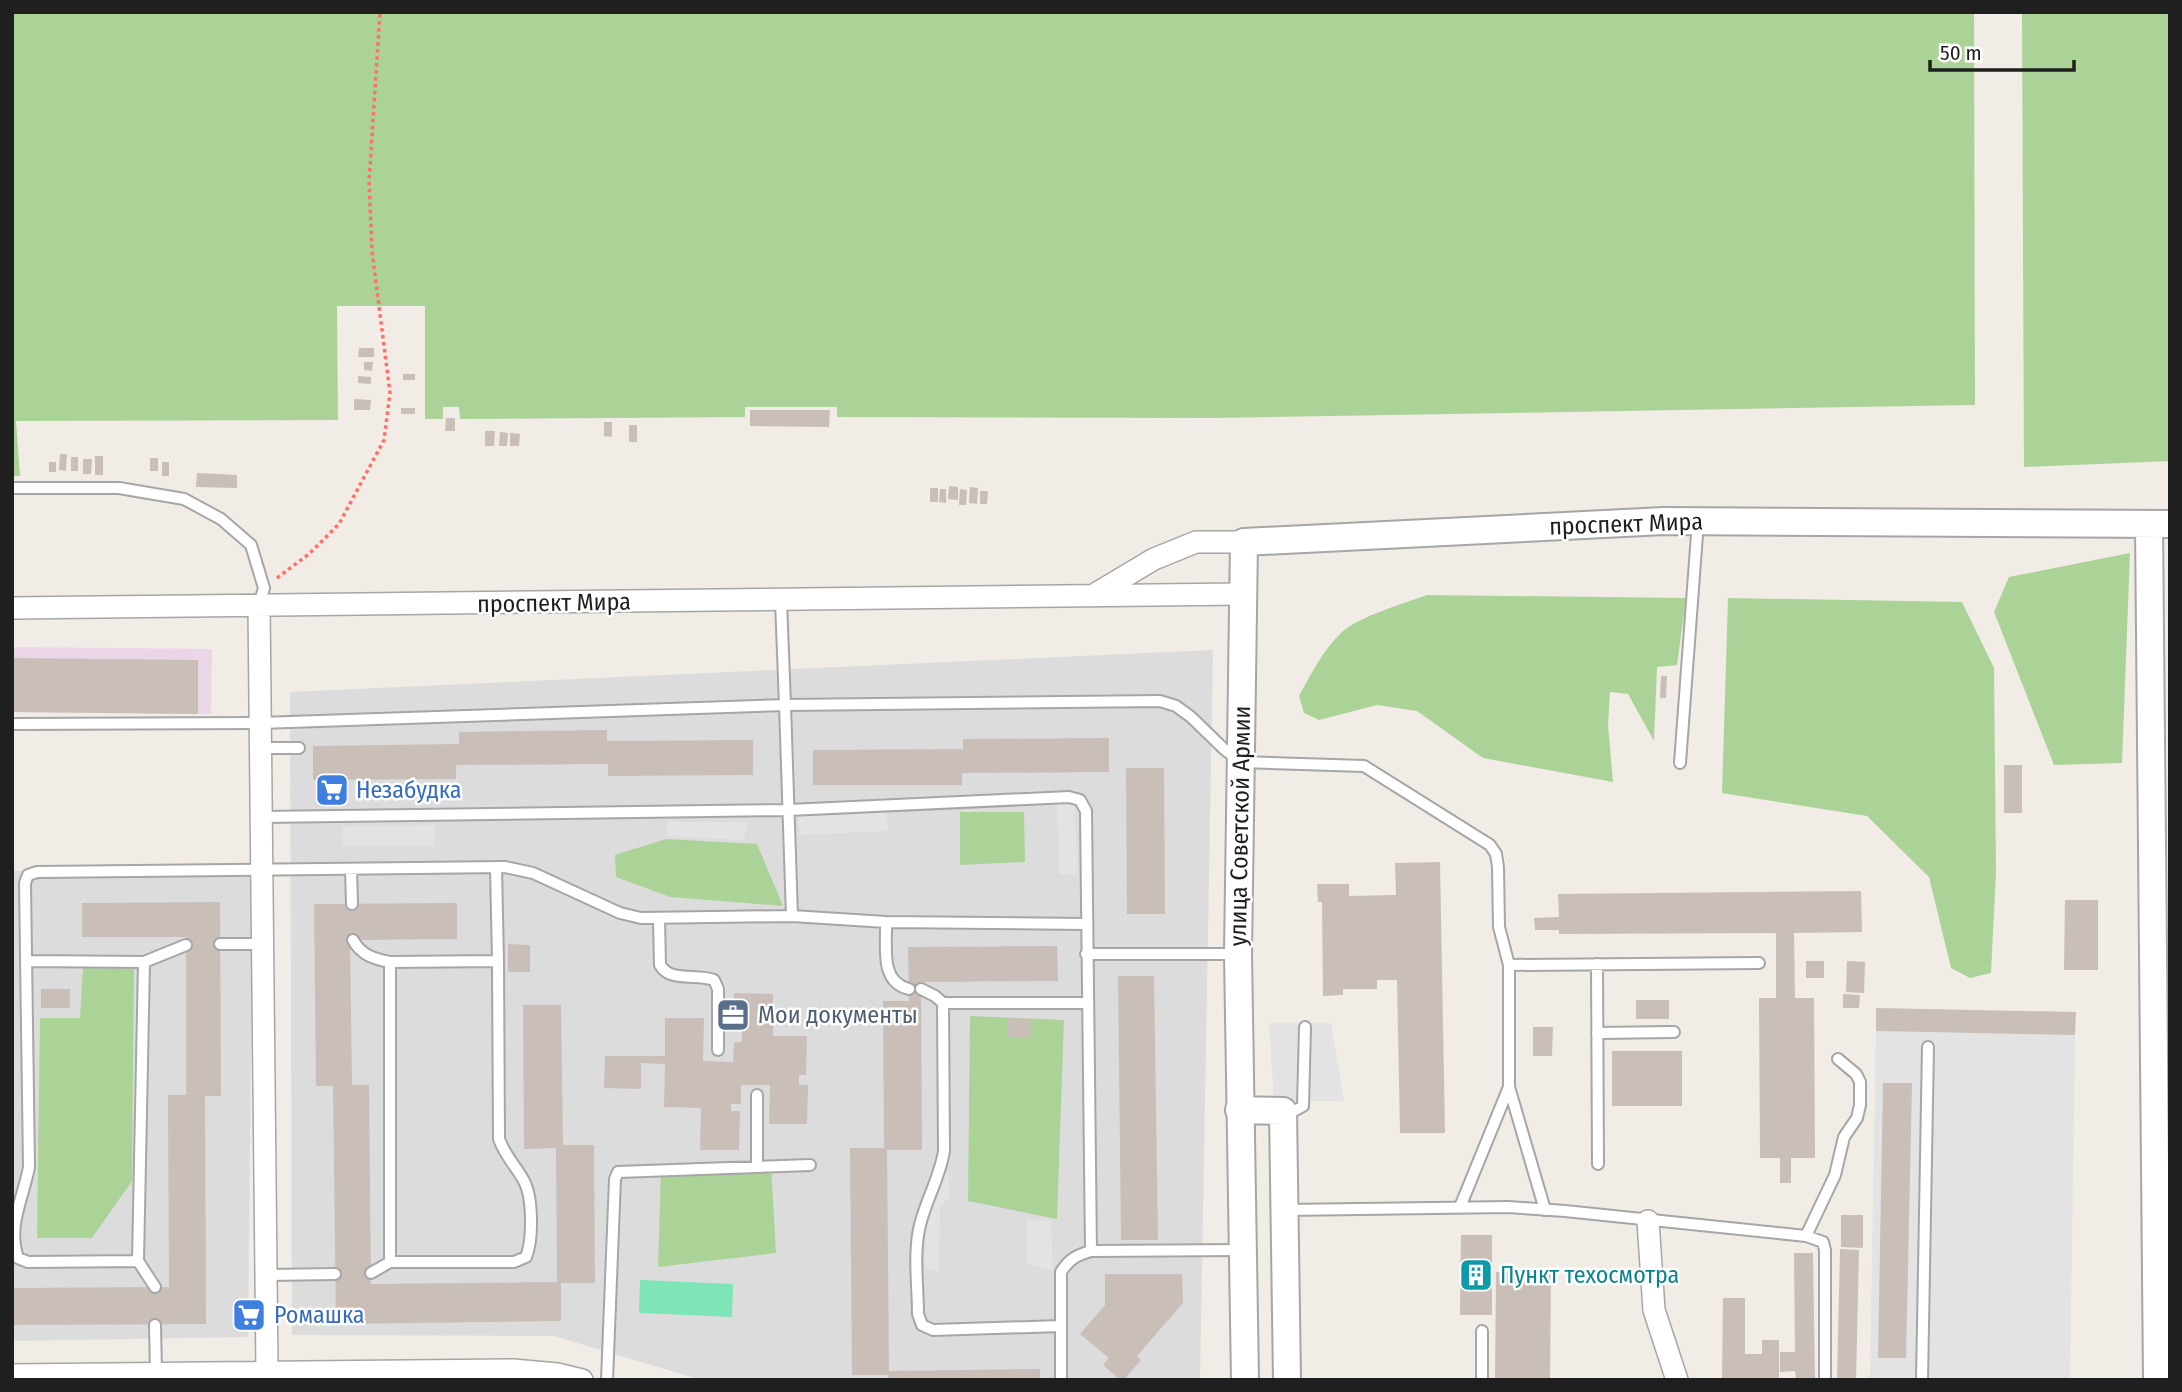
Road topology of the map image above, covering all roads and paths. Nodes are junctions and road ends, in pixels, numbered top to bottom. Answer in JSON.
{"nodes":[{"id":1,"x":380,"y":12,"type":"edge"},
{"id":2,"x":12,"y":488,"type":"edge"},
{"id":3,"x":1698,"y":521,"type":"junction"},
{"id":4,"x":2159,"y":524,"type":"edge"},
{"id":5,"x":1244,"y":542,"type":"junction"},
{"id":6,"x":1095,"y":594,"type":"junction"},
{"id":7,"x":1243,"y":594,"type":"junction"},
{"id":8,"x":262,"y":597,"type":"junction"},
{"id":9,"x":781,"y":601,"type":"junction"},
{"id":10,"x":12,"y":608,"type":"edge"},
{"id":11,"x":785,"y":705,"type":"junction"},
{"id":12,"x":260,"y":723,"type":"junction"},
{"id":13,"x":12,"y":724,"type":"edge"},
{"id":14,"x":260,"y":748,"type":"junction"},
{"id":15,"x":299,"y":748,"type":"dead end"},
{"id":16,"x":1241,"y":762,"type":"junction"},
{"id":17,"x":1680,"y":763,"type":"dead end"},
{"id":18,"x":789,"y":810,"type":"junction"},
{"id":19,"x":262,"y":817,"type":"junction"},
{"id":20,"x":496,"y":867,"type":"junction"},
{"id":21,"x":263,"y":869,"type":"junction"},
{"id":22,"x":351,"y":869,"type":"junction"},
{"id":23,"x":352,"y":904,"type":"dead end"},
{"id":24,"x":792,"y":916,"type":"junction"},
{"id":25,"x":659,"y":919,"type":"junction"},
{"id":26,"x":886,"y":922,"type":"junction"},
{"id":27,"x":1086,"y":924,"type":"junction"},
{"id":28,"x":353,"y":940,"type":"dead end"},
{"id":29,"x":220,"y":944,"type":"dead end"},
{"id":30,"x":263,"y":944,"type":"junction"},
{"id":31,"x":186,"y":945,"type":"dead end"},
{"id":32,"x":1086,"y":954,"type":"junction"},
{"id":33,"x":1238,"y":954,"type":"junction"},
{"id":34,"x":27,"y":961,"type":"junction"},
{"id":35,"x":498,"y":961,"type":"junction"},
{"id":36,"x":144,"y":962,"type":"junction"},
{"id":37,"x":390,"y":962,"type":"junction"},
{"id":38,"x":1759,"y":963,"type":"dead end"},
{"id":39,"x":1597,"y":964,"type":"junction"},
{"id":40,"x":1508,"y":965,"type":"junction"},
{"id":41,"x":909,"y":989,"type":"dead end"},
{"id":42,"x":921,"y":989,"type":"dead end"},
{"id":43,"x":943,"y":1003,"type":"junction"},
{"id":44,"x":1087,"y":1003,"type":"junction"},
{"id":45,"x":1305,"y":1027,"type":"dead end"},
{"id":46,"x":1674,"y":1031,"type":"dead end"},
{"id":47,"x":1597,"y":1033,"type":"junction"},
{"id":48,"x":2162,"y":1043,"type":"edge"},
{"id":49,"x":1927,"y":1047,"type":"dead end"},
{"id":50,"x":718,"y":1050,"type":"dead end"},
{"id":51,"x":1838,"y":1059,"type":"dead end"},
{"id":52,"x":1509,"y":1087,"type":"junction"},
{"id":53,"x":757,"y":1095,"type":"dead end"},
{"id":54,"x":1239,"y":1110,"type":"junction"},
{"id":55,"x":1283,"y":1111,"type":"junction"},
{"id":56,"x":1598,"y":1164,"type":"dead end"},
{"id":57,"x":810,"y":1165,"type":"dead end"},
{"id":58,"x":757,"y":1167,"type":"junction"},
{"id":59,"x":1460,"y":1207,"type":"junction"},
{"id":60,"x":1285,"y":1210,"type":"junction"},
{"id":61,"x":1545,"y":1210,"type":"junction"},
{"id":62,"x":1648,"y":1221,"type":"junction"},
{"id":63,"x":1806,"y":1236,"type":"junction"},
{"id":64,"x":1241,"y":1250,"type":"junction"},
{"id":65,"x":1091,"y":1251,"type":"junction"},
{"id":66,"x":138,"y":1261,"type":"junction"},
{"id":67,"x":390,"y":1262,"type":"junction"},
{"id":68,"x":371,"y":1273,"type":"dead end"},
{"id":69,"x":335,"y":1274,"type":"dead end"},
{"id":70,"x":267,"y":1275,"type":"junction"},
{"id":71,"x":155,"y":1287,"type":"dead end"},
{"id":72,"x":155,"y":1325,"type":"dead end"},
{"id":73,"x":1060,"y":1326,"type":"junction"},
{"id":74,"x":1482,"y":1331,"type":"dead end"},
{"id":75,"x":267,"y":1371,"type":"junction"},
{"id":76,"x":156,"y":1372,"type":"junction"},
{"id":77,"x":12,"y":1375,"type":"edge"},
{"id":78,"x":582,"y":1380,"type":"edge"},
{"id":79,"x":607,"y":1380,"type":"edge"},
{"id":80,"x":1060,"y":1380,"type":"edge"},
{"id":81,"x":1245,"y":1380,"type":"edge"},
{"id":82,"x":1287,"y":1380,"type":"edge"},
{"id":83,"x":1482,"y":1380,"type":"edge"},
{"id":84,"x":1677,"y":1380,"type":"edge"},
{"id":85,"x":1825,"y":1380,"type":"edge"},
{"id":86,"x":1922,"y":1380,"type":"edge"},
{"id":87,"x":2157,"y":1380,"type":"edge"}],
"edges":[{"from":1,"to":8,"type":"path"},
{"from":2,"to":8,"type":"lane"},
{"from":3,"to":4,"type":"street","name":"проспект Мира"},
{"from":3,"to":5,"type":"street","name":"проспект Мира"},
{"from":3,"to":17,"type":"lane"},
{"from":4,"to":48,"type":"street"},
{"from":5,"to":6,"type":"street","name":"проспект Мира"},
{"from":5,"to":7,"type":"street","name":"улица Советской Армии"},
{"from":6,"to":7,"type":"street","name":"проспект Мира"},
{"from":6,"to":9,"type":"street","name":"проспект Мира"},
{"from":7,"to":16,"type":"street","name":"улица Советской Армии"},
{"from":8,"to":9,"type":"street","name":"проспект Мира"},
{"from":8,"to":10,"type":"street","name":"проспект Мира"},
{"from":8,"to":12,"type":"street"},
{"from":9,"to":11,"type":"lane"},
{"from":11,"to":12,"type":"lane"},
{"from":11,"to":16,"type":"lane"},
{"from":11,"to":18,"type":"lane"},
{"from":12,"to":13,"type":"lane"},
{"from":12,"to":14,"type":"street"},
{"from":14,"to":15,"type":"lane"},
{"from":14,"to":19,"type":"street"},
{"from":16,"to":33,"type":"street","name":"улица Советской Армии"},
{"from":16,"to":40,"type":"lane"},
{"from":18,"to":19,"type":"lane"},
{"from":18,"to":24,"type":"lane"},
{"from":18,"to":27,"type":"lane"},
{"from":19,"to":21,"type":"street"},
{"from":20,"to":22,"type":"lane"},
{"from":20,"to":25,"type":"lane"},
{"from":20,"to":35,"type":"lane"},
{"from":21,"to":22,"type":"lane"},
{"from":21,"to":30,"type":"street"},
{"from":21,"to":34,"type":"lane"},
{"from":22,"to":23,"type":"lane"},
{"from":24,"to":25,"type":"lane"},
{"from":24,"to":26,"type":"lane"},
{"from":25,"to":50,"type":"lane"},
{"from":26,"to":27,"type":"lane"},
{"from":26,"to":41,"type":"lane"},
{"from":27,"to":32,"type":"lane"},
{"from":28,"to":37,"type":"lane"},
{"from":29,"to":30,"type":"lane"},
{"from":30,"to":70,"type":"street"},
{"from":31,"to":36,"type":"lane"},
{"from":32,"to":33,"type":"lane"},
{"from":32,"to":44,"type":"lane"},
{"from":33,"to":54,"type":"street","name":"улица Советской Армии"},
{"from":34,"to":36,"type":"lane"},
{"from":34,"to":66,"type":"lane"},
{"from":35,"to":37,"type":"lane"},
{"from":35,"to":67,"type":"lane"},
{"from":36,"to":66,"type":"lane"},
{"from":37,"to":67,"type":"lane"},
{"from":38,"to":39,"type":"lane"},
{"from":39,"to":40,"type":"lane"},
{"from":39,"to":47,"type":"lane"},
{"from":40,"to":52,"type":"lane"},
{"from":42,"to":43,"type":"lane"},
{"from":43,"to":44,"type":"lane"},
{"from":43,"to":73,"type":"lane"},
{"from":44,"to":65,"type":"lane"},
{"from":45,"to":55,"type":"lane"},
{"from":46,"to":47,"type":"lane"},
{"from":47,"to":56,"type":"lane"},
{"from":48,"to":87,"type":"street"},
{"from":49,"to":86,"type":"lane"},
{"from":51,"to":63,"type":"lane"},
{"from":52,"to":59,"type":"lane"},
{"from":52,"to":61,"type":"lane"},
{"from":53,"to":58,"type":"lane"},
{"from":54,"to":55,"type":"street"},
{"from":54,"to":64,"type":"street","name":"улица Советской Армии"},
{"from":55,"to":60,"type":"street"},
{"from":57,"to":58,"type":"lane"},
{"from":58,"to":79,"type":"lane"},
{"from":59,"to":60,"type":"lane"},
{"from":59,"to":61,"type":"lane"},
{"from":60,"to":82,"type":"street"},
{"from":61,"to":62,"type":"lane"},
{"from":62,"to":63,"type":"lane"},
{"from":62,"to":84,"type":"street"},
{"from":63,"to":85,"type":"lane"},
{"from":64,"to":65,"type":"lane"},
{"from":64,"to":81,"type":"street","name":"улица Советской Армии"},
{"from":65,"to":73,"type":"lane"},
{"from":66,"to":71,"type":"lane"},
{"from":67,"to":68,"type":"lane"},
{"from":69,"to":70,"type":"lane"},
{"from":70,"to":75,"type":"street"},
{"from":72,"to":76,"type":"lane"},
{"from":73,"to":80,"type":"lane"},
{"from":74,"to":83,"type":"lane"},
{"from":75,"to":76,"type":"street"},
{"from":75,"to":78,"type":"street"},
{"from":76,"to":77,"type":"street"}]}
